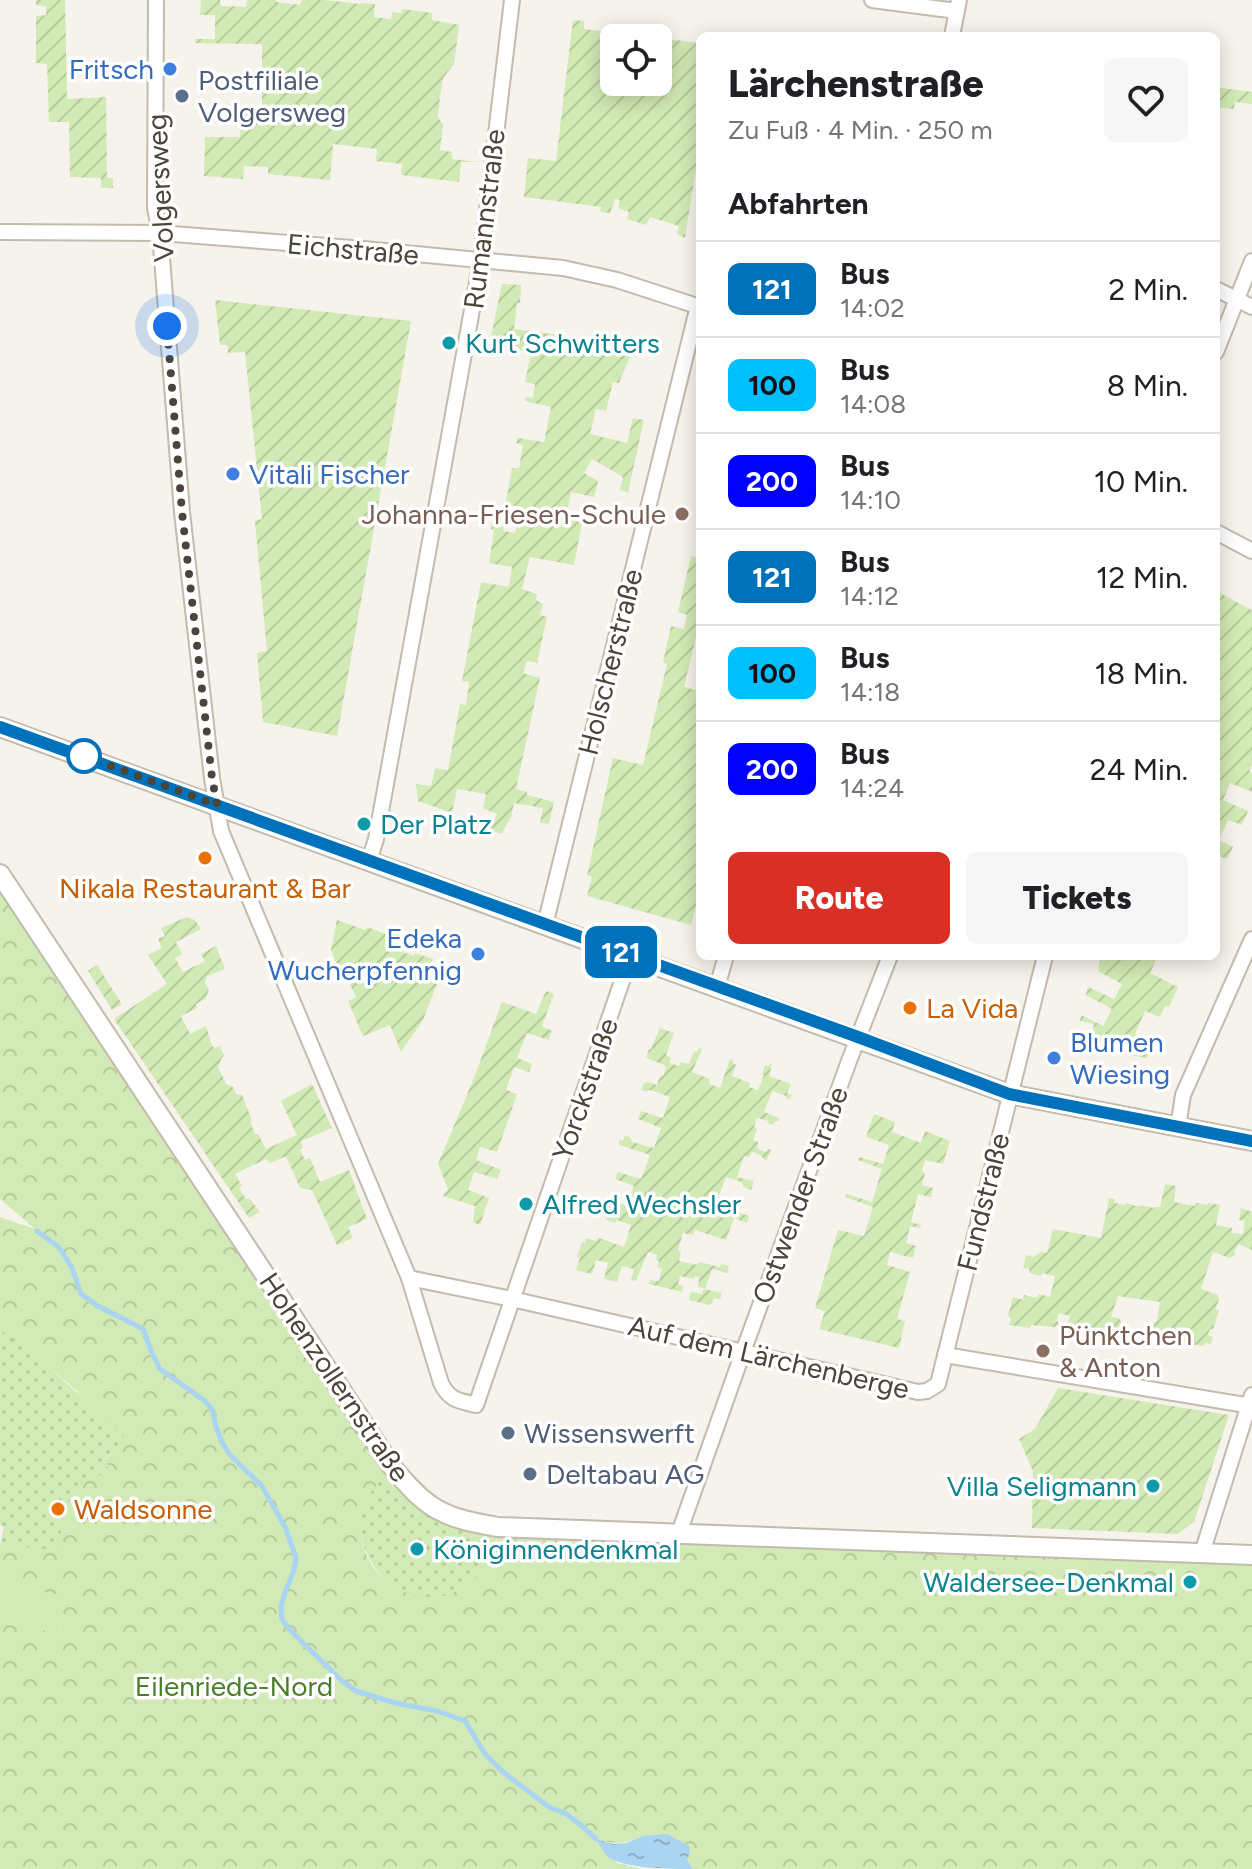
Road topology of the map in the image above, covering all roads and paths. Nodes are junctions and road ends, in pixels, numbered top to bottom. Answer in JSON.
{"nodes":[{"id":1,"x":156,"y":0,"type":"edge"},
{"id":2,"x":512,"y":0,"type":"edge"},
{"id":3,"x":872,"y":0,"type":"edge"},
{"id":4,"x":958,"y":5,"type":"edge"},
{"id":5,"x":953,"y":32,"type":"edge"},
{"id":6,"x":0,"y":232,"type":"edge"},
{"id":7,"x":160,"y":233,"type":"junction"},
{"id":8,"x":481,"y":260,"type":"junction"},
{"id":9,"x":1252,"y":261,"type":"edge"},
{"id":10,"x":1220,"y":291,"type":"edge"},
{"id":11,"x":1237,"y":299,"type":"junction"},
{"id":12,"x":696,"y":305,"type":"edge"},
{"id":13,"x":1252,"y":307,"type":"edge"},
{"id":14,"x":696,"y":318,"type":"edge"},
{"id":15,"x":1220,"y":342,"type":"edge"},
{"id":16,"x":1220,"y":534,"type":"edge"},
{"id":17,"x":1252,"y":551,"type":"edge"},
{"id":18,"x":0,"y":727,"type":"edge"},
{"id":19,"x":217,"y":805,"type":"junction"},
{"id":20,"x":369,"y":861,"type":"junction"},
{"id":21,"x":0,"y":874,"type":"edge"},
{"id":22,"x":545,"y":925,"type":"junction"},
{"id":23,"x":1252,"y":939,"type":"edge"},
{"id":24,"x":631,"y":955,"type":"junction"},
{"id":25,"x":725,"y":960,"type":"edge"},
{"id":26,"x":888,"y":960,"type":"edge"},
{"id":27,"x":1044,"y":960,"type":"edge"},
{"id":28,"x":717,"y":987,"type":"junction"},
{"id":29,"x":858,"y":1037,"type":"junction"},
{"id":30,"x":1009,"y":1094,"type":"junction"},
{"id":31,"x":1178,"y":1127,"type":"junction"},
{"id":32,"x":1252,"y":1141,"type":"edge"},
{"id":33,"x":409,"y":1278,"type":"junction"},
{"id":34,"x":512,"y":1299,"type":"junction"},
{"id":35,"x":743,"y":1352,"type":"junction"},
{"id":36,"x":945,"y":1355,"type":"junction"},
{"id":37,"x":1251,"y":1402,"type":"edge"},
{"id":38,"x":476,"y":1405,"type":"joint"},
{"id":39,"x":679,"y":1533,"type":"junction"},
{"id":40,"x":1202,"y":1553,"type":"junction"},
{"id":41,"x":1252,"y":1555,"type":"edge"}],
"edges":[{"from":1,"to":7,"type":"street","name":"Volgersweg"},
{"from":2,"to":8,"type":"street","name":"Rumannstraße"},
{"from":3,"to":4,"type":"street"},
{"from":4,"to":5,"type":"street"},
{"from":6,"to":7,"type":"street","name":"Eichstraße"},
{"from":7,"to":8,"type":"street","name":"Eichstraße"},
{"from":7,"to":19,"type":"street","name":"Volgersweg"},
{"from":8,"to":12,"type":"street","name":"Eichstraße"},
{"from":8,"to":20,"type":"street","name":"Rumannstraße"},
{"from":9,"to":11,"type":"street"},
{"from":10,"to":11,"type":"street"},
{"from":11,"to":13,"type":"street"},
{"from":11,"to":15,"type":"street"},
{"from":14,"to":22,"type":"street","name":"Holscherstraße"},
{"from":16,"to":17,"type":"street"},
{"from":18,"to":19,"type":"street"},
{"from":19,"to":20,"type":"street"},
{"from":19,"to":33,"type":"street","name":"Volgersweg"},
{"from":20,"to":22,"type":"street"},
{"from":21,"to":39,"type":"street","name":"Hohenzollernstraße"},
{"from":22,"to":24,"type":"street"},
{"from":23,"to":31,"type":"street"},
{"from":24,"to":28,"type":"street"},
{"from":24,"to":34,"type":"street","name":"Yorckstraße"},
{"from":25,"to":28,"type":"street"},
{"from":26,"to":29,"type":"street","name":"Ostwender Straße"},
{"from":27,"to":30,"type":"street","name":"Fundstraße"},
{"from":28,"to":29,"type":"street"},
{"from":29,"to":30,"type":"street"},
{"from":29,"to":35,"type":"street","name":"Ostwender Straße"},
{"from":30,"to":31,"type":"street"},
{"from":30,"to":36,"type":"street","name":"Fundstraße"},
{"from":31,"to":32,"type":"street"},
{"from":33,"to":34,"type":"street","name":"Auf dem Lärchenberge"},
{"from":33,"to":38,"type":"street","name":"Volgersweg"},
{"from":34,"to":35,"type":"street","name":"Auf dem Lärchenberge"},
{"from":34,"to":38,"type":"street","name":"Yorckstraße"},
{"from":35,"to":36,"type":"street","name":"Auf dem Lärchenberge"},
{"from":35,"to":39,"type":"street","name":"Ostwender Straße"},
{"from":36,"to":37,"type":"street","name":"Auf dem Lärchenberge"},
{"from":37,"to":40,"type":"street"},
{"from":39,"to":40,"type":"street","name":"Hohenzollernstraße"},
{"from":40,"to":41,"type":"street","name":"Hohenzollernstraße"}]}
